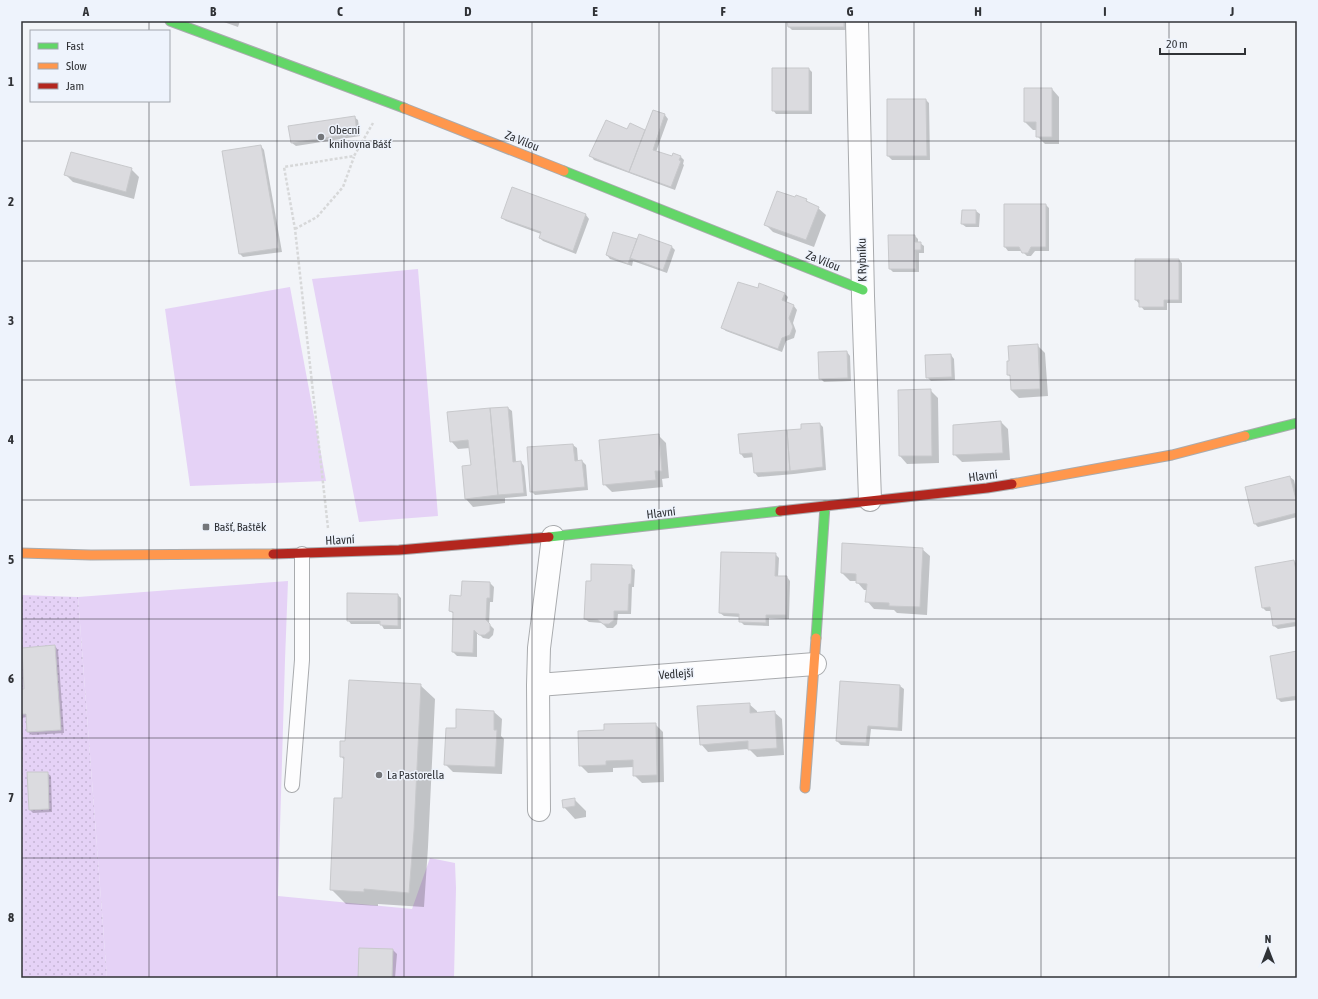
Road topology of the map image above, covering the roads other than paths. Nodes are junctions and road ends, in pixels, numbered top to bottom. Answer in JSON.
{"nodes":[{"id":1,"x":170,"y":21,"type":"edge"},
{"id":2,"x":857,"y":21,"type":"edge"},
{"id":3,"x":863,"y":290,"type":"junction"},
{"id":4,"x":1297,"y":423,"type":"edge"},
{"id":5,"x":870,"y":500,"type":"junction"},
{"id":6,"x":825,"y":506,"type":"junction"},
{"id":7,"x":553,"y":537,"type":"junction"},
{"id":8,"x":21,"y":553,"type":"edge"},
{"id":9,"x":302,"y":554,"type":"junction"},
{"id":10,"x":815,"y":664,"type":"junction"},
{"id":11,"x":538,"y":685,"type":"junction"},
{"id":12,"x":292,"y":785,"type":"dead end"},
{"id":13,"x":805,"y":788,"type":"dead end"},
{"id":14,"x":539,"y":810,"type":"dead end"}],
"edges":[{"from":1,"to":3,"type":"street","name":"Za Vilou"},
{"from":2,"to":3,"type":"street","name":"K Rybníku"},
{"from":3,"to":5,"type":"street","name":"K Rybníku"},
{"from":4,"to":5,"type":"street","name":"Hlavní"},
{"from":5,"to":6,"type":"street","name":"Hlavní"},
{"from":6,"to":7,"type":"street","name":"Hlavní"},
{"from":6,"to":10,"type":"street"},
{"from":7,"to":9,"type":"street","name":"Hlavní"},
{"from":7,"to":11,"type":"street"},
{"from":8,"to":9,"type":"street","name":"Hlavní"},
{"from":9,"to":12,"type":"lane"},
{"from":10,"to":11,"type":"street","name":"Vedlejší"},
{"from":10,"to":13,"type":"street"},
{"from":11,"to":14,"type":"street"}]}
